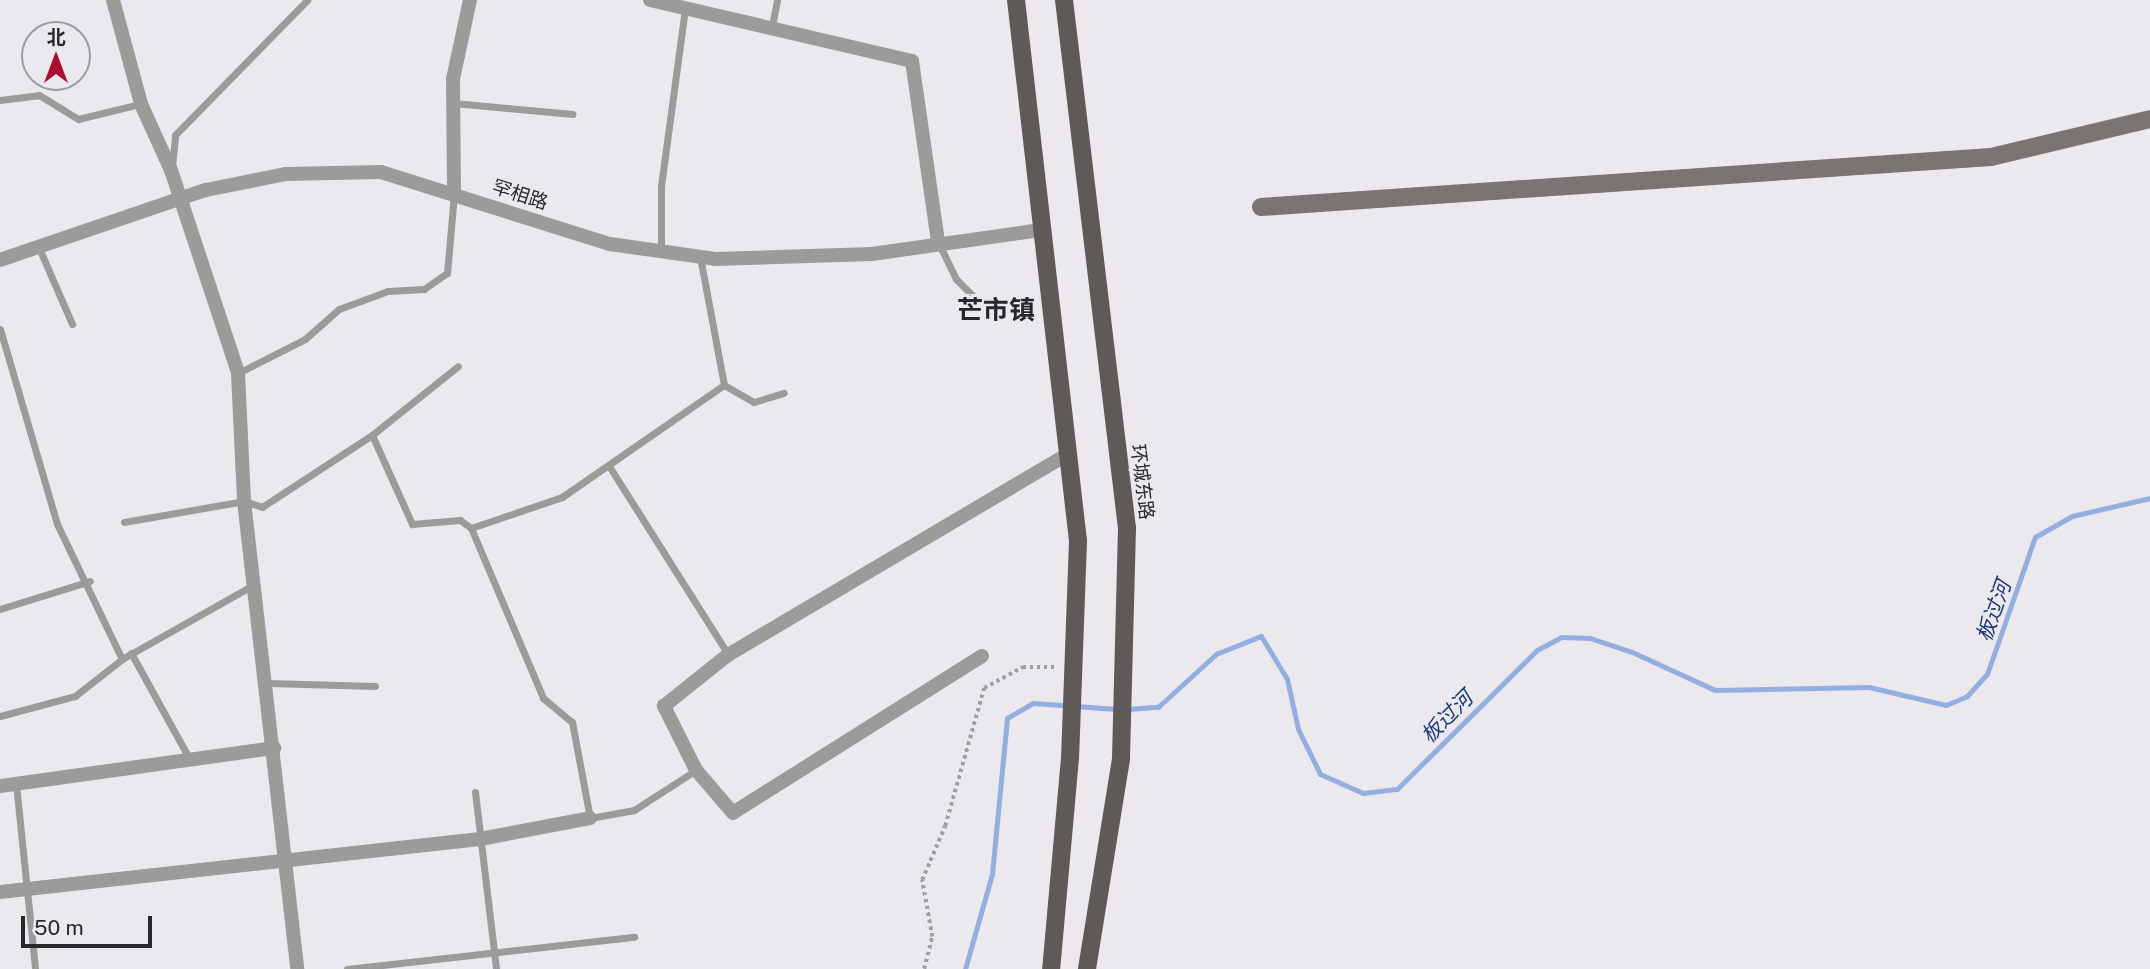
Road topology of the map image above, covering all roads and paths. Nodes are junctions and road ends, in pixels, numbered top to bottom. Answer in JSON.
{"nodes":[{"id":1,"x":113,"y":0,"type":"edge"},
{"id":2,"x":307,"y":0,"type":"edge"},
{"id":3,"x":470,"y":0,"type":"edge"},
{"id":4,"x":650,"y":0,"type":"edge"},
{"id":5,"x":777,"y":0,"type":"edge"},
{"id":6,"x":1016,"y":0,"type":"edge"},
{"id":7,"x":1064,"y":0,"type":"edge"},
{"id":8,"x":685,"y":8,"type":"junction"},
{"id":9,"x":772,"y":26,"type":"junction"},
{"id":10,"x":0,"y":100,"type":"edge"},
{"id":11,"x":453,"y":103,"type":"junction"},
{"id":12,"x":141,"y":104,"type":"junction"},
{"id":13,"x":572,"y":114,"type":"dead end"},
{"id":14,"x":2150,"y":119,"type":"edge"},
{"id":15,"x":172,"y":170,"type":"junction"},
{"id":16,"x":454,"y":194,"type":"junction"},
{"id":17,"x":181,"y":199,"type":"junction"},
{"id":18,"x":1262,"y":206,"type":"dead end"},
{"id":19,"x":1040,"y":230,"type":"junction"},
{"id":20,"x":937,"y":241,"type":"junction"},
{"id":21,"x":39,"y":248,"type":"junction"},
{"id":22,"x":661,"y":251,"type":"junction"},
{"id":23,"x":700,"y":257,"type":"junction"},
{"id":24,"x":0,"y":260,"type":"edge"},
{"id":25,"x":977,"y":300,"type":"dead end"},
{"id":26,"x":72,"y":324,"type":"dead end"},
{"id":27,"x":0,"y":329,"type":"edge"},
{"id":28,"x":458,"y":366,"type":"dead end"},
{"id":29,"x":238,"y":373,"type":"junction"},
{"id":30,"x":724,"y":385,"type":"junction"},
{"id":31,"x":784,"y":393,"type":"dead end"},
{"id":32,"x":372,"y":435,"type":"junction"},
{"id":33,"x":1068,"y":454,"type":"junction"},
{"id":34,"x":609,"y":466,"type":"junction"},
{"id":35,"x":244,"y":501,"type":"junction"},
{"id":36,"x":124,"y":522,"type":"dead end"},
{"id":37,"x":471,"y":528,"type":"junction"},
{"id":38,"x":90,"y":581,"type":"junction"},
{"id":39,"x":255,"y":584,"type":"junction"},
{"id":40,"x":0,"y":608,"type":"edge"},
{"id":41,"x":131,"y":653,"type":"junction"},
{"id":42,"x":728,"y":655,"type":"junction"},
{"id":43,"x":982,"y":656,"type":"dead end"},
{"id":44,"x":122,"y":659,"type":"junction"},
{"id":45,"x":1075,"y":670,"type":"junction"},
{"id":46,"x":269,"y":683,"type":"junction"},
{"id":47,"x":374,"y":686,"type":"dead end"},
{"id":48,"x":0,"y":716,"type":"edge"},
{"id":49,"x":274,"y":748,"type":"junction"},
{"id":50,"x":190,"y":760,"type":"junction"},
{"id":51,"x":695,"y":770,"type":"junction"},
{"id":52,"x":16,"y":784,"type":"junction"},
{"id":53,"x":0,"y":786,"type":"edge"},
{"id":54,"x":475,"y":792,"type":"dead end"},
{"id":55,"x":590,"y":818,"type":"junction"},
{"id":56,"x":480,"y":839,"type":"junction"},
{"id":57,"x":285,"y":858,"type":"junction"},
{"id":58,"x":26,"y":889,"type":"junction"},
{"id":59,"x":0,"y":892,"type":"edge"},
{"id":60,"x":634,"y":937,"type":"dead end"},
{"id":61,"x":494,"y":952,"type":"junction"},
{"id":62,"x":35,"y":969,"type":"edge"},
{"id":63,"x":297,"y":969,"type":"edge"},
{"id":64,"x":347,"y":969,"type":"edge"},
{"id":65,"x":496,"y":969,"type":"edge"},
{"id":66,"x":924,"y":969,"type":"edge"},
{"id":67,"x":1051,"y":969,"type":"edge"},
{"id":68,"x":1087,"y":969,"type":"edge"}],
"edges":[{"from":1,"to":12,"type":"street"},
{"from":2,"to":15,"type":"lane"},
{"from":3,"to":11,"type":"street"},
{"from":4,"to":8,"type":"street"},
{"from":5,"to":9,"type":"lane"},
{"from":6,"to":19,"type":"main road"},
{"from":7,"to":68,"type":"main road","name":"环城东路"},
{"from":8,"to":9,"type":"street"},
{"from":8,"to":22,"type":"lane"},
{"from":9,"to":20,"type":"street"},
{"from":10,"to":12,"type":"lane"},
{"from":11,"to":13,"type":"lane"},
{"from":11,"to":16,"type":"street"},
{"from":12,"to":15,"type":"street"},
{"from":14,"to":18,"type":"street"},
{"from":15,"to":17,"type":"street"},
{"from":16,"to":17,"type":"street","name":"罕相路"},
{"from":16,"to":22,"type":"street","name":"罕相路"},
{"from":16,"to":29,"type":"lane"},
{"from":17,"to":21,"type":"street","name":"罕相路"},
{"from":17,"to":29,"type":"street"},
{"from":19,"to":20,"type":"street","name":"罕相路"},
{"from":19,"to":33,"type":"main road"},
{"from":20,"to":23,"type":"street","name":"罕相路"},
{"from":20,"to":25,"type":"lane"},
{"from":21,"to":24,"type":"street","name":"罕相路"},
{"from":21,"to":26,"type":"lane"},
{"from":22,"to":23,"type":"street","name":"罕相路"},
{"from":23,"to":30,"type":"lane"},
{"from":27,"to":38,"type":"lane"},
{"from":28,"to":32,"type":"lane"},
{"from":29,"to":35,"type":"street"},
{"from":30,"to":31,"type":"lane"},
{"from":30,"to":34,"type":"lane"},
{"from":32,"to":35,"type":"lane"},
{"from":32,"to":37,"type":"lane"},
{"from":33,"to":42,"type":"street"},
{"from":33,"to":45,"type":"main road"},
{"from":34,"to":37,"type":"lane"},
{"from":34,"to":42,"type":"lane"},
{"from":35,"to":36,"type":"lane"},
{"from":35,"to":39,"type":"street"},
{"from":37,"to":55,"type":"lane"},
{"from":38,"to":40,"type":"lane"},
{"from":38,"to":44,"type":"lane"},
{"from":39,"to":41,"type":"lane"},
{"from":39,"to":46,"type":"street"},
{"from":41,"to":44,"type":"lane"},
{"from":41,"to":50,"type":"lane"},
{"from":42,"to":51,"type":"street"},
{"from":43,"to":51,"type":"street"},
{"from":44,"to":48,"type":"lane"},
{"from":45,"to":66,"type":"path"},
{"from":45,"to":67,"type":"main road"},
{"from":46,"to":47,"type":"lane"},
{"from":46,"to":49,"type":"street"},
{"from":49,"to":50,"type":"street"},
{"from":49,"to":57,"type":"street"},
{"from":50,"to":52,"type":"street"},
{"from":51,"to":55,"type":"lane"},
{"from":52,"to":53,"type":"street"},
{"from":52,"to":58,"type":"lane"},
{"from":54,"to":56,"type":"lane"},
{"from":55,"to":56,"type":"street"},
{"from":56,"to":57,"type":"street"},
{"from":56,"to":61,"type":"lane"},
{"from":57,"to":58,"type":"street"},
{"from":57,"to":63,"type":"street"},
{"from":58,"to":59,"type":"street"},
{"from":58,"to":62,"type":"lane"},
{"from":60,"to":61,"type":"lane"},
{"from":61,"to":64,"type":"lane"},
{"from":61,"to":65,"type":"lane"}]}
